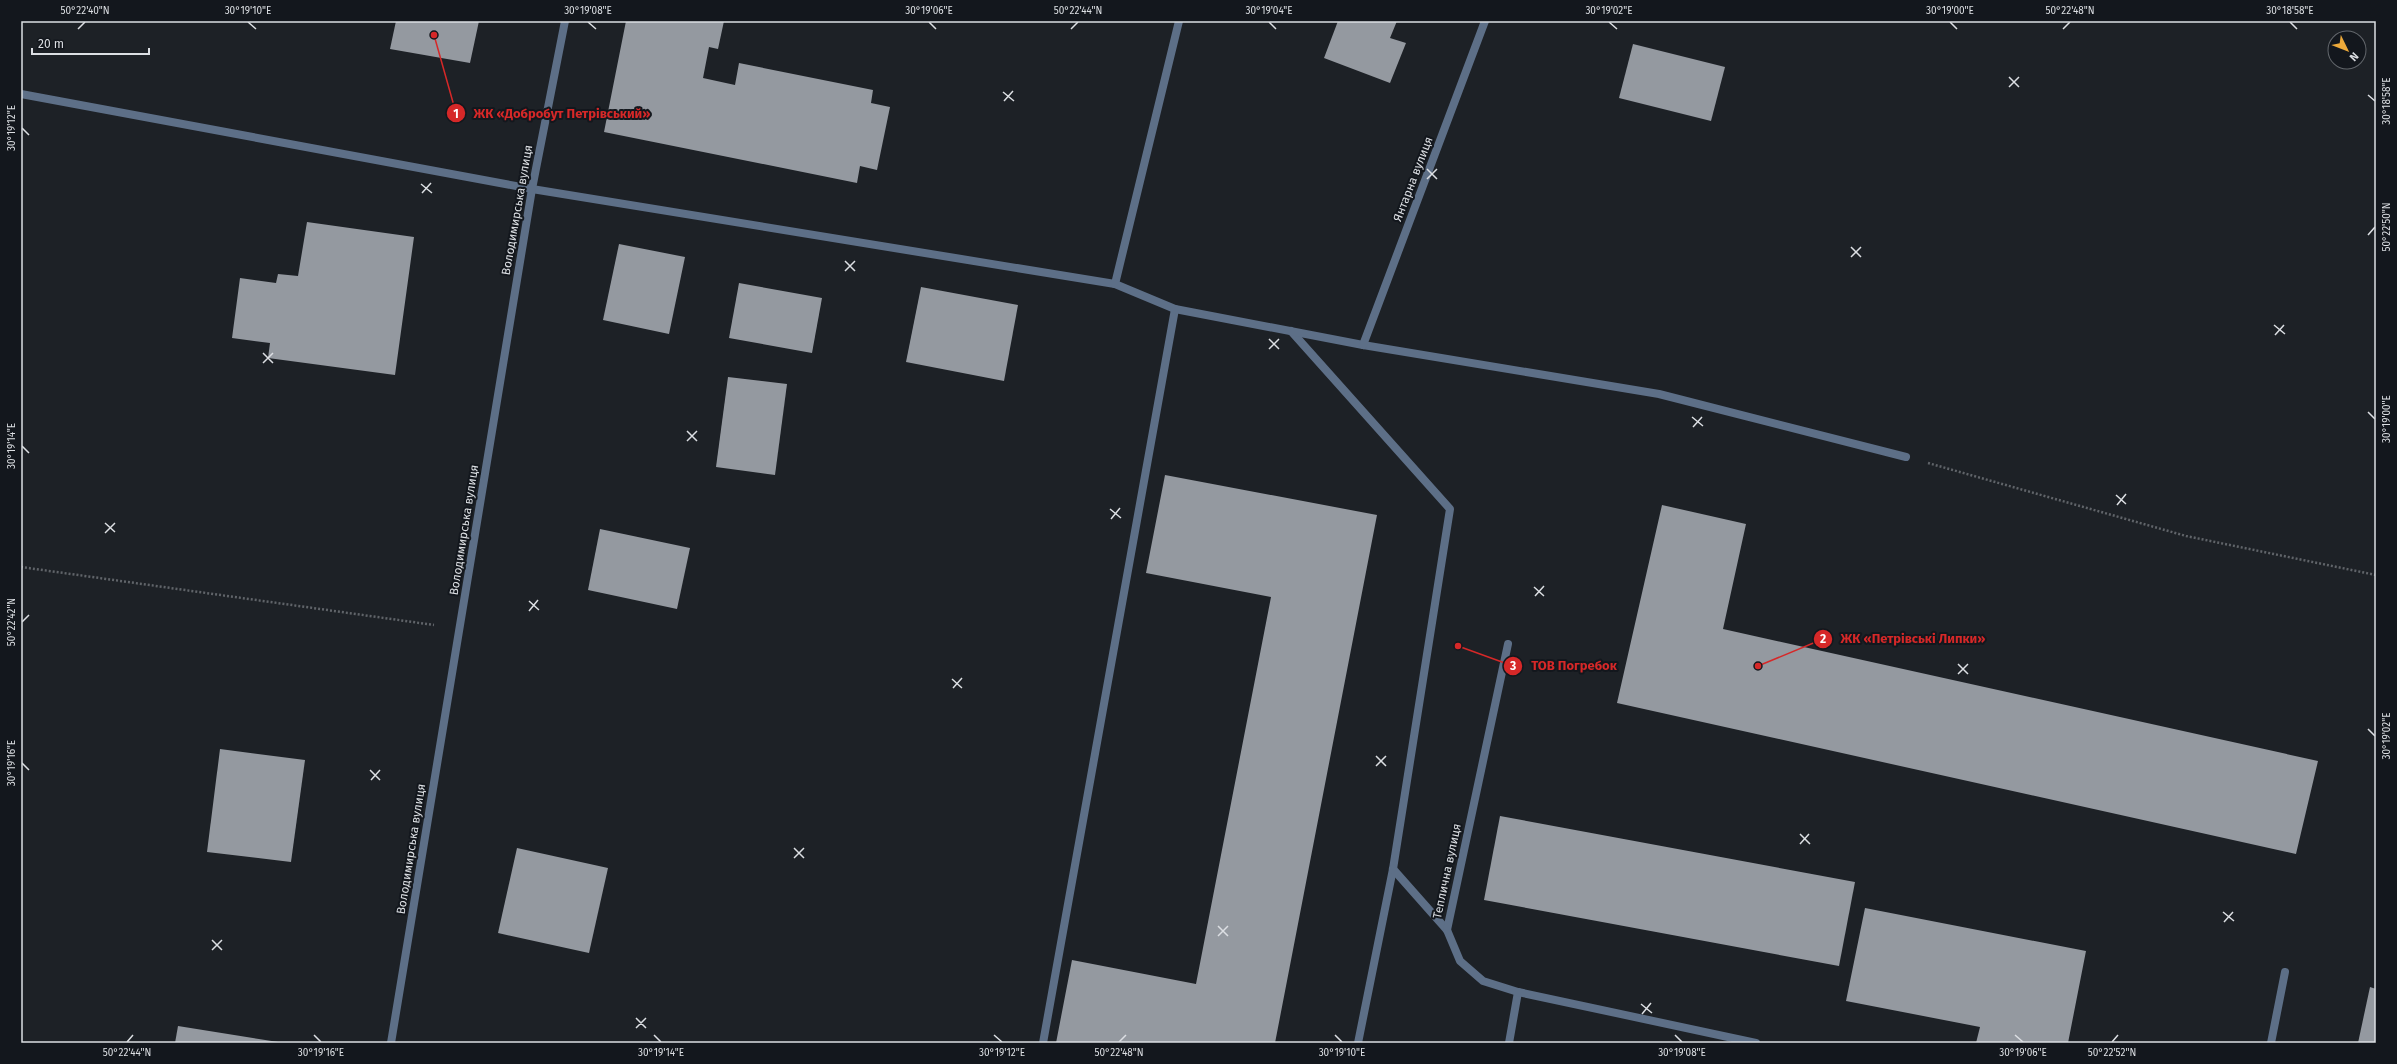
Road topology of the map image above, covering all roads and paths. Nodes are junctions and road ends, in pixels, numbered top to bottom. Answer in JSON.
{"nodes":[{"id":1,"x":565,"y":21,"type":"edge"},
{"id":2,"x":1179,"y":21,"type":"edge"},
{"id":3,"x":1485,"y":21,"type":"edge"},
{"id":4,"x":21,"y":94,"type":"edge"},
{"id":5,"x":532,"y":189,"type":"junction"},
{"id":6,"x":1115,"y":284,"type":"junction"},
{"id":7,"x":1175,"y":309,"type":"junction"},
{"id":8,"x":1291,"y":331,"type":"junction"},
{"id":9,"x":1363,"y":345,"type":"junction"},
{"id":10,"x":1906,"y":457,"type":"joint"},
{"id":11,"x":21,"y":567,"type":"edge"},
{"id":12,"x":2376,"y":574,"type":"edge"},
{"id":13,"x":460,"y":628,"type":"junction"},
{"id":14,"x":1508,"y":644,"type":"dead end"},
{"id":15,"x":1393,"y":869,"type":"junction"},
{"id":16,"x":1447,"y":930,"type":"junction"},
{"id":17,"x":2285,"y":972,"type":"dead end"},
{"id":18,"x":1518,"y":992,"type":"junction"},
{"id":19,"x":391,"y":1043,"type":"edge"},
{"id":20,"x":1043,"y":1043,"type":"edge"},
{"id":21,"x":1358,"y":1043,"type":"edge"},
{"id":22,"x":1509,"y":1043,"type":"edge"},
{"id":23,"x":1756,"y":1043,"type":"edge"},
{"id":24,"x":2270,"y":1043,"type":"edge"}],
"edges":[{"from":1,"to":5,"type":"street","name":"Володимирська вулиця"},
{"from":2,"to":6,"type":"street"},
{"from":3,"to":9,"type":"street","name":"Янтарна вулиця"},
{"from":4,"to":5,"type":"street"},
{"from":5,"to":6,"type":"street"},
{"from":5,"to":13,"type":"street","name":"Володимирська вулиця"},
{"from":6,"to":7,"type":"street"},
{"from":7,"to":8,"type":"street"},
{"from":7,"to":20,"type":"street"},
{"from":8,"to":9,"type":"street"},
{"from":8,"to":15,"type":"street"},
{"from":9,"to":10,"type":"street"},
{"from":10,"to":12,"type":"path"},
{"from":11,"to":13,"type":"path"},
{"from":13,"to":19,"type":"street","name":"Володимирська вулиця"},
{"from":14,"to":16,"type":"street","name":"Теплична вулиця"},
{"from":15,"to":16,"type":"street"},
{"from":15,"to":21,"type":"street"},
{"from":16,"to":18,"type":"street","name":"Теплична вулиця"},
{"from":17,"to":24,"type":"street"},
{"from":18,"to":22,"type":"street"},
{"from":18,"to":23,"type":"street","name":"Теплична вулиця"}]}
